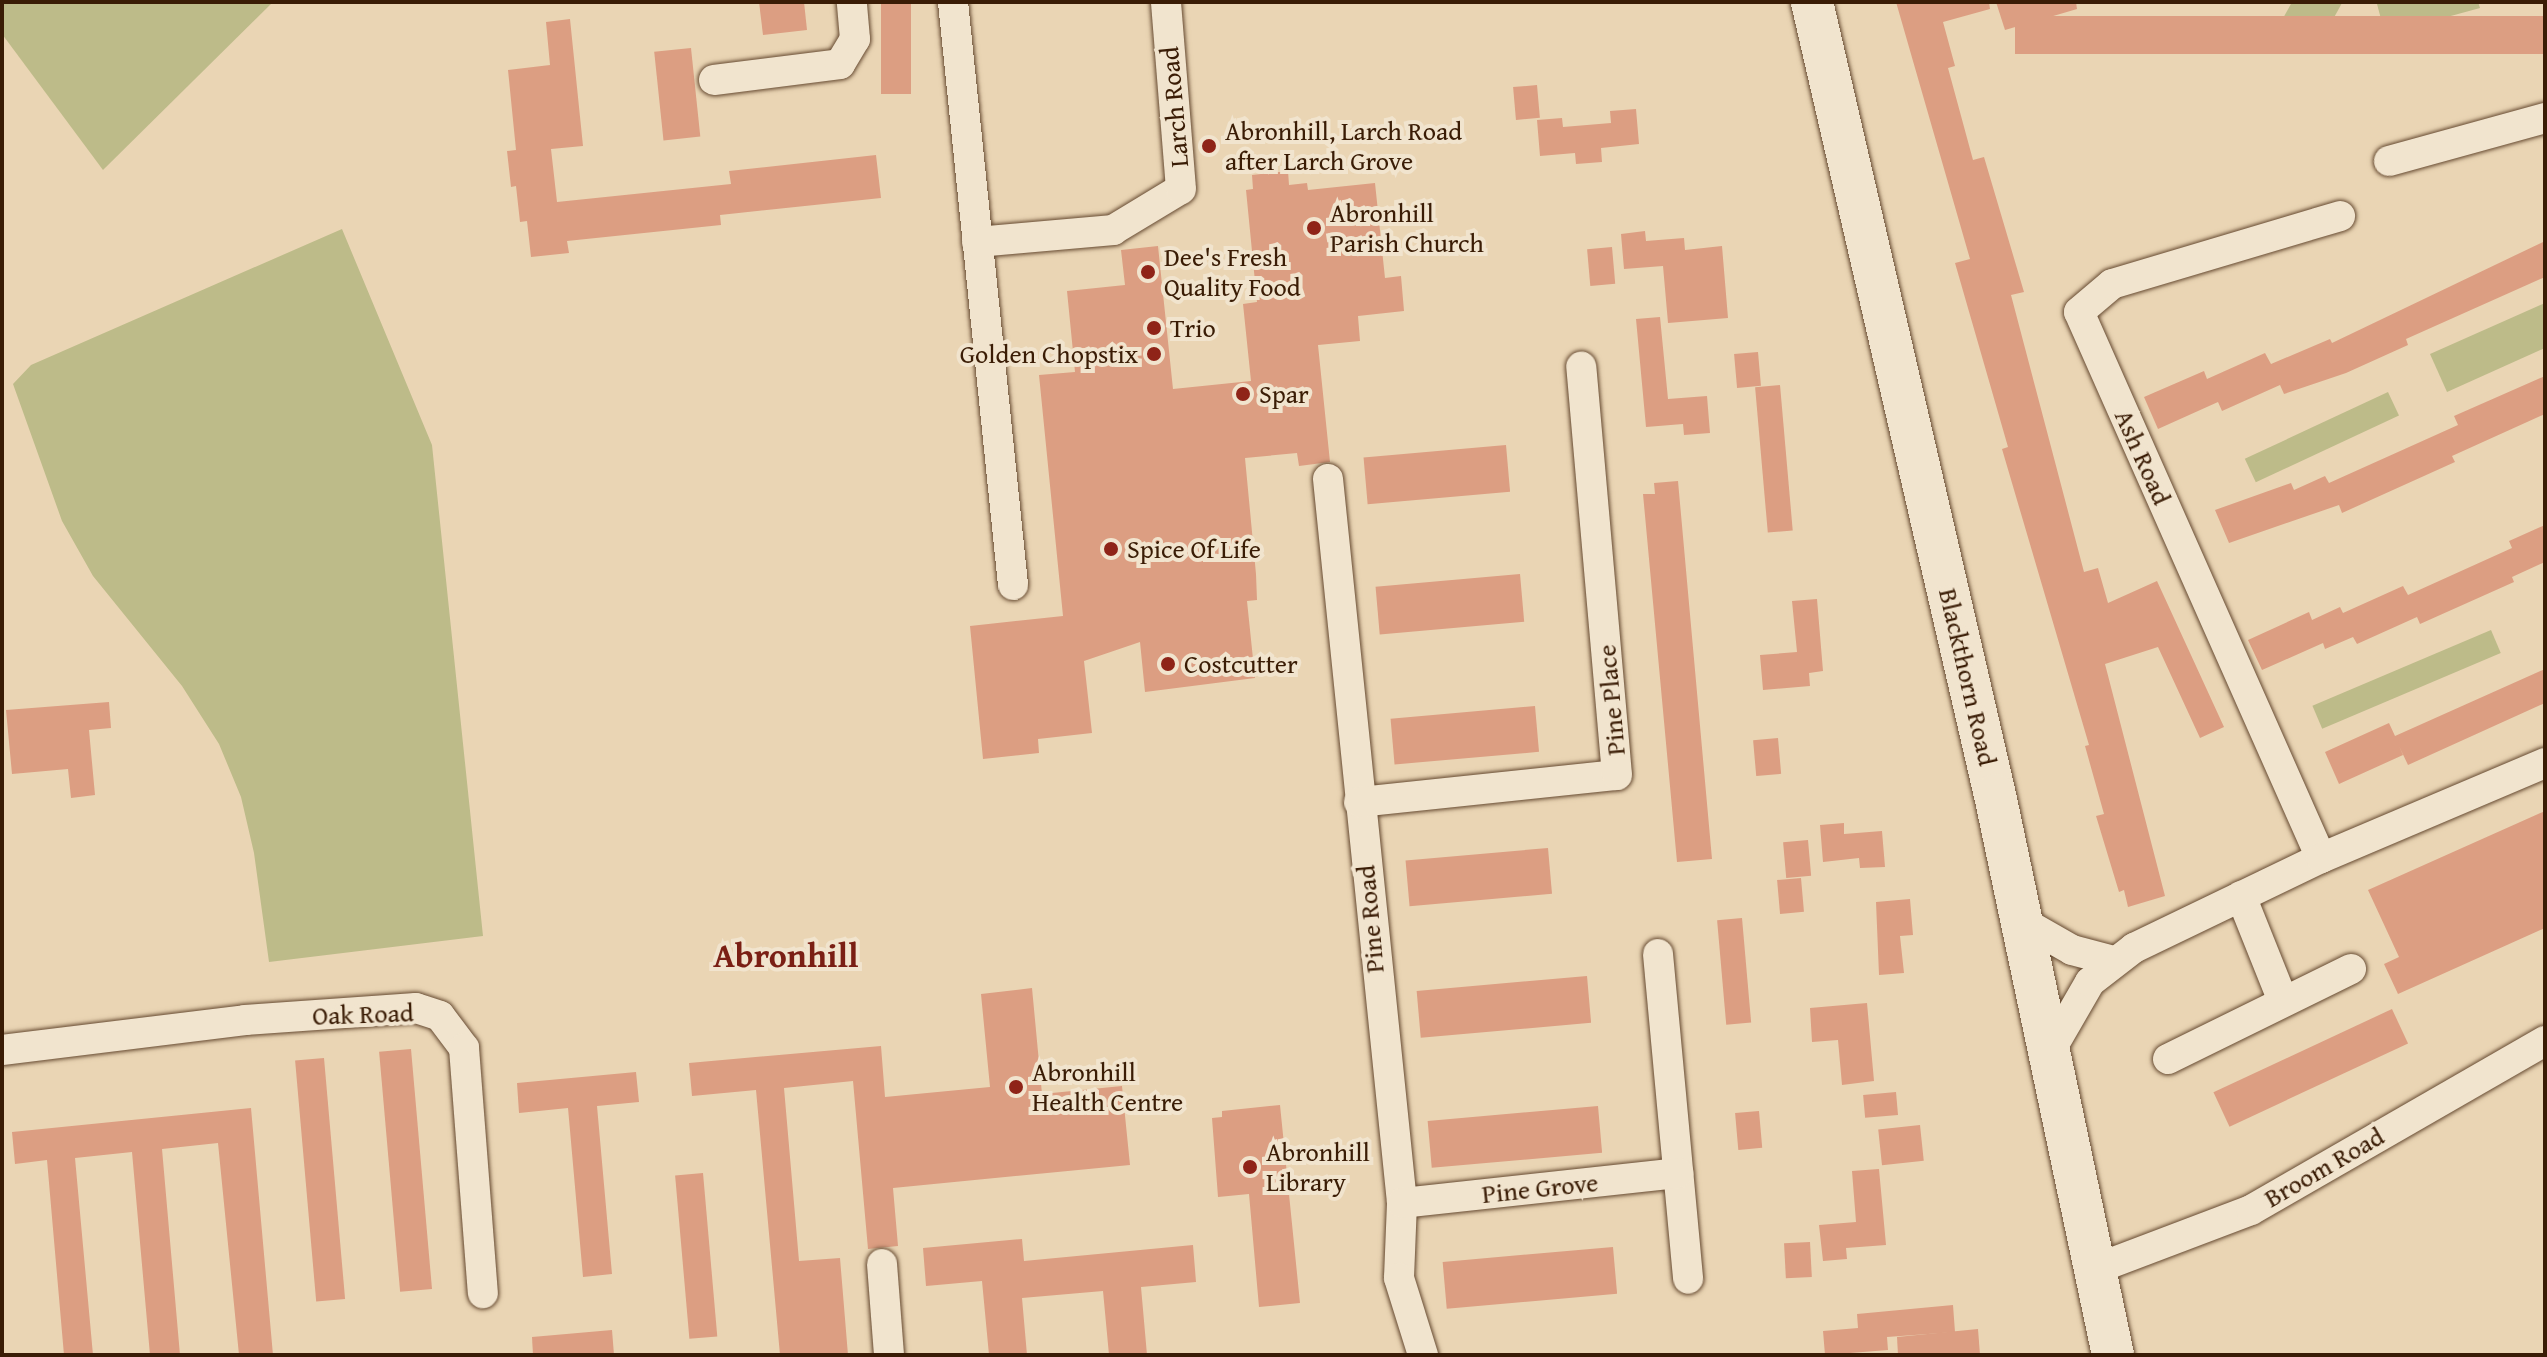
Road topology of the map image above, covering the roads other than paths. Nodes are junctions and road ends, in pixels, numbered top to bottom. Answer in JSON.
{"nodes":[{"id":1,"x":852,"y":2,"type":"edge"},
{"id":2,"x":953,"y":2,"type":"edge"},
{"id":3,"x":1166,"y":2,"type":"edge"},
{"id":4,"x":1812,"y":2,"type":"edge"},
{"id":5,"x":714,"y":80,"type":"dead end"},
{"id":6,"x":2545,"y":118,"type":"edge"},
{"id":7,"x":2389,"y":161,"type":"dead end"},
{"id":8,"x":2340,"y":216,"type":"dead end"},
{"id":9,"x":977,"y":242,"type":"junction"},
{"id":10,"x":1581,"y":367,"type":"dead end"},
{"id":11,"x":1328,"y":479,"type":"dead end"},
{"id":12,"x":1013,"y":585,"type":"dead end"},
{"id":13,"x":2545,"y":763,"type":"edge"},
{"id":14,"x":1359,"y":802,"type":"junction"},
{"id":15,"x":2321,"y":858,"type":"junction"},
{"id":16,"x":2241,"y":896,"type":"junction"},
{"id":17,"x":2023,"y":922,"type":"junction"},
{"id":18,"x":1658,"y":954,"type":"dead end"},
{"id":19,"x":2114,"y":961,"type":"junction"},
{"id":20,"x":2351,"y":969,"type":"dead end"},
{"id":21,"x":2283,"y":1001,"type":"junction"},
{"id":22,"x":2545,"y":1041,"type":"edge"},
{"id":23,"x":2,"y":1050,"type":"edge"},
{"id":24,"x":2049,"y":1053,"type":"junction"},
{"id":25,"x":2168,"y":1059,"type":"dead end"},
{"id":26,"x":1678,"y":1173,"type":"junction"},
{"id":27,"x":1402,"y":1203,"type":"junction"},
{"id":28,"x":882,"y":1264,"type":"dead end"},
{"id":29,"x":2093,"y":1270,"type":"junction"},
{"id":30,"x":1688,"y":1279,"type":"dead end"},
{"id":31,"x":483,"y":1293,"type":"dead end"},
{"id":32,"x":889,"y":1355,"type":"edge"},
{"id":33,"x":1423,"y":1355,"type":"edge"},
{"id":34,"x":2113,"y":1355,"type":"edge"}],
"edges":[{"from":1,"to":5,"type":"street"},
{"from":2,"to":9,"type":"street"},
{"from":3,"to":9,"type":"street","name":"Larch Road"},
{"from":4,"to":17,"type":"street","name":"Blackthorn Road"},
{"from":6,"to":7,"type":"street"},
{"from":8,"to":15,"type":"street","name":"Ash Road"},
{"from":9,"to":12,"type":"street"},
{"from":10,"to":14,"type":"street","name":"Pine Place"},
{"from":11,"to":14,"type":"street","name":"Pine Road"},
{"from":13,"to":15,"type":"street"},
{"from":14,"to":27,"type":"street","name":"Pine Road"},
{"from":15,"to":16,"type":"street"},
{"from":16,"to":19,"type":"street"},
{"from":16,"to":21,"type":"street"},
{"from":17,"to":19,"type":"street"},
{"from":17,"to":24,"type":"street","name":"Blackthorn Road"},
{"from":18,"to":26,"type":"street"},
{"from":19,"to":24,"type":"street"},
{"from":20,"to":21,"type":"street"},
{"from":21,"to":25,"type":"street"},
{"from":22,"to":29,"type":"street","name":"Broom Road"},
{"from":23,"to":31,"type":"street","name":"Oak Road"},
{"from":24,"to":29,"type":"street","name":"Blackthorn Road"},
{"from":26,"to":27,"type":"street","name":"Pine Grove"},
{"from":26,"to":30,"type":"street"},
{"from":27,"to":33,"type":"street","name":"Pine Road"},
{"from":28,"to":32,"type":"street"},
{"from":29,"to":34,"type":"street","name":"Blackthorn Road"}]}
